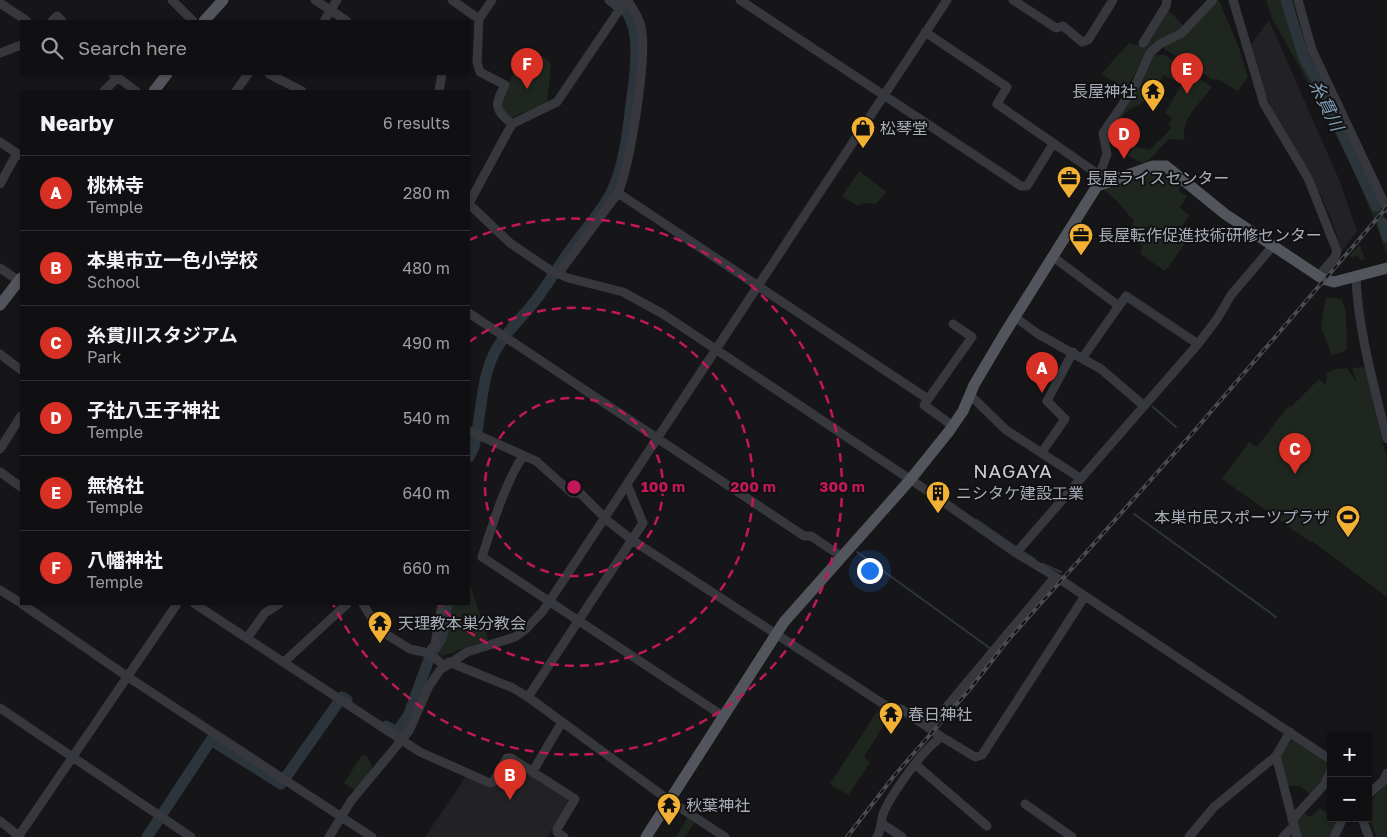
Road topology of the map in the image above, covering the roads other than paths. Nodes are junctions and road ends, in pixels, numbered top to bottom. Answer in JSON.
{"nodes":[{"id":1,"x":172,"y":0,"type":"edge"},
{"id":2,"x":223,"y":0,"type":"edge"},
{"id":3,"x":315,"y":0,"type":"edge"},
{"id":4,"x":337,"y":0,"type":"edge"},
{"id":5,"x":452,"y":0,"type":"edge"},
{"id":6,"x":492,"y":0,"type":"edge"},
{"id":7,"x":609,"y":0,"type":"edge"},
{"id":8,"x":626,"y":0,"type":"edge"},
{"id":9,"x":740,"y":0,"type":"edge"},
{"id":10,"x":947,"y":0,"type":"edge"},
{"id":11,"x":1014,"y":0,"type":"edge"},
{"id":12,"x":1113,"y":0,"type":"edge"},
{"id":13,"x":1167,"y":0,"type":"edge"},
{"id":14,"x":1213,"y":0,"type":"edge"},
{"id":15,"x":1233,"y":0,"type":"edge"},
{"id":16,"x":1298,"y":0,"type":"edge"},
{"id":17,"x":0,"y":3,"type":"edge"},
{"id":18,"x":620,"y":9,"type":"junction"},
{"id":19,"x":330,"y":10,"type":"junction"},
{"id":20,"x":479,"y":19,"type":"junction"},
{"id":21,"x":26,"y":20,"type":"edge"},
{"id":22,"x":192,"y":20,"type":"edge"},
{"id":23,"x":205,"y":20,"type":"edge"},
{"id":24,"x":325,"y":20,"type":"edge"},
{"id":25,"x":345,"y":20,"type":"edge"},
{"id":26,"x":926,"y":32,"type":"junction"},
{"id":27,"x":1143,"y":43,"type":"dead end"},
{"id":28,"x":20,"y":45,"type":"edge"},
{"id":29,"x":0,"y":53,"type":"edge"},
{"id":30,"x":167,"y":75,"type":"edge"},
{"id":31,"x":247,"y":75,"type":"edge"},
{"id":32,"x":442,"y":75,"type":"edge"},
{"id":33,"x":115,"y":76,"type":"edge"},
{"id":34,"x":287,"y":77,"type":"edge"},
{"id":35,"x":105,"y":90,"type":"edge"},
{"id":36,"x":135,"y":90,"type":"edge"},
{"id":37,"x":155,"y":90,"type":"edge"},
{"id":38,"x":237,"y":90,"type":"edge"},
{"id":39,"x":301,"y":90,"type":"edge"},
{"id":40,"x":439,"y":90,"type":"edge"},
{"id":41,"x":884,"y":94,"type":"junction"},
{"id":42,"x":512,"y":124,"type":"junction"},
{"id":43,"x":0,"y":142,"type":"edge"},
{"id":44,"x":1052,"y":144,"type":"junction"},
{"id":45,"x":20,"y":154,"type":"edge"},
{"id":46,"x":1098,"y":180,"type":"junction"},
{"id":47,"x":0,"y":184,"type":"edge"},
{"id":48,"x":618,"y":193,"type":"junction"},
{"id":49,"x":470,"y":202,"type":"edge"},
{"id":50,"x":470,"y":205,"type":"edge"},
{"id":51,"x":1387,"y":209,"type":"edge"},
{"id":52,"x":1272,"y":247,"type":"junction"},
{"id":53,"x":1053,"y":257,"type":"junction"},
{"id":54,"x":0,"y":268,"type":"edge"},
{"id":55,"x":1387,"y":268,"type":"edge"},
{"id":56,"x":554,"y":272,"type":"junction"},
{"id":57,"x":1318,"y":276,"type":"junction"},
{"id":58,"x":1356,"y":276,"type":"junction"},
{"id":59,"x":20,"y":280,"type":"edge"},
{"id":60,"x":757,"y":286,"type":"junction"},
{"id":61,"x":0,"y":305,"type":"edge"},
{"id":62,"x":1119,"y":306,"type":"junction"},
{"id":63,"x":470,"y":314,"type":"edge"},
{"id":64,"x":1015,"y":317,"type":"junction"},
{"id":65,"x":953,"y":324,"type":"dead end"},
{"id":66,"x":1198,"y":344,"type":"junction"},
{"id":67,"x":715,"y":349,"type":"junction"},
{"id":68,"x":1073,"y":352,"type":"junction"},
{"id":69,"x":0,"y":354,"type":"edge"},
{"id":70,"x":1083,"y":357,"type":"junction"},
{"id":71,"x":20,"y":369,"type":"edge"},
{"id":72,"x":970,"y":395,"type":"junction"},
{"id":73,"x":928,"y":400,"type":"junction"},
{"id":74,"x":1144,"y":405,"type":"junction"},
{"id":75,"x":20,"y":418,"type":"edge"},
{"id":76,"x":953,"y":426,"type":"junction"},
{"id":77,"x":474,"y":434,"type":"edge"},
{"id":78,"x":657,"y":438,"type":"junction"},
{"id":79,"x":1387,"y":439,"type":"edge"},
{"id":80,"x":0,"y":449,"type":"edge"},
{"id":81,"x":1042,"y":452,"type":"junction"},
{"id":82,"x":523,"y":456,"type":"junction"},
{"id":83,"x":0,"y":472,"type":"edge"},
{"id":84,"x":1080,"y":478,"type":"junction"},
{"id":85,"x":910,"y":480,"type":"junction"},
{"id":86,"x":627,"y":484,"type":"junction"},
{"id":87,"x":20,"y":485,"type":"edge"},
{"id":88,"x":605,"y":518,"type":"junction"},
{"id":89,"x":632,"y":540,"type":"junction"},
{"id":90,"x":1016,"y":553,"type":"junction"},
{"id":91,"x":842,"y":556,"type":"junction"},
{"id":92,"x":1055,"y":577,"type":"junction"},
{"id":93,"x":0,"y":590,"type":"edge"},
{"id":94,"x":1085,"y":596,"type":"junction"},
{"id":95,"x":550,"y":601,"type":"junction"},
{"id":96,"x":20,"y":603,"type":"edge"},
{"id":97,"x":23,"y":605,"type":"edge"},
{"id":98,"x":176,"y":605,"type":"edge"},
{"id":99,"x":197,"y":605,"type":"edge"},
{"id":100,"x":277,"y":605,"type":"edge"},
{"id":101,"x":345,"y":605,"type":"edge"},
{"id":102,"x":364,"y":605,"type":"edge"},
{"id":103,"x":442,"y":605,"type":"edge"},
{"id":104,"x":578,"y":622,"type":"junction"},
{"id":105,"x":776,"y":634,"type":"junction"},
{"id":106,"x":247,"y":638,"type":"junction"},
{"id":107,"x":428,"y":653,"type":"junction"},
{"id":108,"x":284,"y":662,"type":"junction"},
{"id":109,"x":447,"y":664,"type":"junction"},
{"id":110,"x":128,"y":677,"type":"junction"},
{"id":111,"x":528,"y":697,"type":"junction"},
{"id":112,"x":0,"y":708,"type":"edge"},
{"id":113,"x":723,"y":716,"type":"junction"},
{"id":114,"x":562,"y":722,"type":"junction"},
{"id":115,"x":929,"y":728,"type":"junction"},
{"id":116,"x":1290,"y":732,"type":"junction"},
{"id":117,"x":942,"y":737,"type":"junction"},
{"id":118,"x":403,"y":740,"type":"junction"},
{"id":119,"x":1276,"y":756,"type":"junction"},
{"id":120,"x":1327,"y":757,"type":"edge"},
{"id":121,"x":74,"y":759,"type":"junction"},
{"id":122,"x":915,"y":764,"type":"junction"},
{"id":123,"x":533,"y":771,"type":"junction"},
{"id":124,"x":1387,"y":773,"type":"edge"},
{"id":125,"x":1328,"y":777,"type":"edge"},
{"id":126,"x":1372,"y":791,"type":"edge"},
{"id":127,"x":670,"y":801,"type":"junction"},
{"id":128,"x":1025,"y":804,"type":"dead end"},
{"id":129,"x":340,"y":817,"type":"junction"},
{"id":130,"x":0,"y":821,"type":"edge"},
{"id":131,"x":1341,"y":822,"type":"edge"},
{"id":132,"x":1363,"y":822,"type":"edge"},
{"id":133,"x":881,"y":823,"type":"junction"},
{"id":134,"x":1293,"y":823,"type":"junction"},
{"id":135,"x":987,"y":826,"type":"dead end"},
{"id":136,"x":19,"y":837,"type":"edge"},
{"id":137,"x":191,"y":837,"type":"edge"},
{"id":138,"x":329,"y":837,"type":"edge"},
{"id":139,"x":372,"y":837,"type":"edge"},
{"id":140,"x":564,"y":837,"type":"edge"},
{"id":141,"x":646,"y":837,"type":"edge"},
{"id":142,"x":725,"y":837,"type":"edge"},
{"id":143,"x":878,"y":837,"type":"edge"},
{"id":144,"x":902,"y":837,"type":"edge"},
{"id":145,"x":1072,"y":837,"type":"edge"},
{"id":146,"x":1189,"y":837,"type":"edge"},
{"id":147,"x":1283,"y":837,"type":"edge"},
{"id":148,"x":1297,"y":837,"type":"edge"},
{"id":149,"x":1334,"y":837,"type":"edge"},
{"id":150,"x":1369,"y":837,"type":"edge"}],
"edges":[{"from":1,"to":22,"type":"street"},
{"from":2,"to":23,"type":"main road"},
{"from":3,"to":19,"type":"street"},
{"from":4,"to":19,"type":"street"},
{"from":5,"to":20,"type":"street"},
{"from":6,"to":20,"type":"street"},
{"from":7,"to":18,"type":"street"},
{"from":8,"to":18,"type":"street"},
{"from":8,"to":48,"type":"street"},
{"from":9,"to":41,"type":"street"},
{"from":10,"to":26,"type":"street"},
{"from":11,"to":12,"type":"street"},
{"from":13,"to":27,"type":"street"},
{"from":14,"to":46,"type":"street"},
{"from":15,"to":57,"type":"street"},
{"from":16,"to":51,"type":"street"},
{"from":17,"to":21,"type":"street"},
{"from":18,"to":42,"type":"street"},
{"from":19,"to":24,"type":"street"},
{"from":19,"to":25,"type":"street"},
{"from":20,"to":42,"type":"street"},
{"from":26,"to":41,"type":"street"},
{"from":26,"to":44,"type":"street"},
{"from":28,"to":29,"type":"street"},
{"from":30,"to":37,"type":"main road"},
{"from":31,"to":38,"type":"street"},
{"from":32,"to":40,"type":"street"},
{"from":33,"to":35,"type":"street"},
{"from":33,"to":36,"type":"street"},
{"from":34,"to":39,"type":"street"},
{"from":41,"to":44,"type":"street"},
{"from":41,"to":60,"type":"street"},
{"from":42,"to":49,"type":"street"},
{"from":43,"to":45,"type":"street"},
{"from":44,"to":46,"type":"street"},
{"from":45,"to":47,"type":"street"},
{"from":46,"to":52,"type":"main road"},
{"from":46,"to":53,"type":"main road"},
{"from":48,"to":56,"type":"street"},
{"from":48,"to":60,"type":"street"},
{"from":50,"to":56,"type":"street"},
{"from":52,"to":57,"type":"main road"},
{"from":52,"to":66,"type":"street"},
{"from":53,"to":62,"type":"street"},
{"from":53,"to":64,"type":"main road"},
{"from":54,"to":59,"type":"street"},
{"from":55,"to":58,"type":"main road"},
{"from":56,"to":67,"type":"street"},
{"from":57,"to":58,"type":"main road"},
{"from":58,"to":79,"type":"street"},
{"from":59,"to":61,"type":"main road"},
{"from":60,"to":67,"type":"street"},
{"from":60,"to":73,"type":"street"},
{"from":62,"to":66,"type":"street"},
{"from":62,"to":70,"type":"street"},
{"from":63,"to":78,"type":"street"},
{"from":64,"to":68,"type":"street"},
{"from":64,"to":72,"type":"main road"},
{"from":65,"to":73,"type":"street"},
{"from":66,"to":74,"type":"street"},
{"from":67,"to":78,"type":"street"},
{"from":67,"to":85,"type":"street"},
{"from":68,"to":70,"type":"street"},
{"from":68,"to":81,"type":"street"},
{"from":69,"to":71,"type":"street"},
{"from":70,"to":74,"type":"street"},
{"from":72,"to":76,"type":"main road"},
{"from":72,"to":81,"type":"street"},
{"from":73,"to":76,"type":"street"},
{"from":74,"to":84,"type":"street"},
{"from":75,"to":80,"type":"street"},
{"from":76,"to":85,"type":"main road"},
{"from":77,"to":82,"type":"street"},
{"from":78,"to":86,"type":"street"},
{"from":78,"to":91,"type":"street"},
{"from":81,"to":84,"type":"street"},
{"from":82,"to":88,"type":"street"},
{"from":82,"to":95,"type":"street"},
{"from":83,"to":87,"type":"street"},
{"from":84,"to":90,"type":"street"},
{"from":85,"to":90,"type":"street"},
{"from":85,"to":91,"type":"main road"},
{"from":86,"to":88,"type":"street"},
{"from":86,"to":89,"type":"street"},
{"from":88,"to":89,"type":"street"},
{"from":88,"to":95,"type":"street"},
{"from":89,"to":104,"type":"street"},
{"from":89,"to":105,"type":"street"},
{"from":90,"to":92,"type":"street"},
{"from":91,"to":105,"type":"main road"},
{"from":92,"to":94,"type":"street"},
{"from":92,"to":115,"type":"street"},
{"from":93,"to":96,"type":"street"},
{"from":94,"to":116,"type":"street"},
{"from":94,"to":117,"type":"street"},
{"from":95,"to":104,"type":"street"},
{"from":95,"to":109,"type":"street"},
{"from":97,"to":110,"type":"street"},
{"from":98,"to":110,"type":"street"},
{"from":99,"to":106,"type":"street"},
{"from":100,"to":106,"type":"street"},
{"from":101,"to":108,"type":"street"},
{"from":102,"to":107,"type":"street"},
{"from":103,"to":107,"type":"street"},
{"from":104,"to":111,"type":"street"},
{"from":104,"to":113,"type":"street"},
{"from":105,"to":113,"type":"main road"},
{"from":105,"to":115,"type":"street"},
{"from":106,"to":108,"type":"street"},
{"from":107,"to":109,"type":"street"},
{"from":108,"to":118,"type":"street"},
{"from":109,"to":111,"type":"street"},
{"from":109,"to":118,"type":"street"},
{"from":110,"to":121,"type":"street"},
{"from":110,"to":129,"type":"street"},
{"from":111,"to":114,"type":"street"},
{"from":112,"to":121,"type":"street"},
{"from":113,"to":127,"type":"main road"},
{"from":114,"to":123,"type":"street"},
{"from":114,"to":127,"type":"street"},
{"from":115,"to":117,"type":"street"},
{"from":116,"to":119,"type":"street"},
{"from":116,"to":120,"type":"street"},
{"from":117,"to":122,"type":"street"},
{"from":118,"to":123,"type":"street"},
{"from":118,"to":129,"type":"street"},
{"from":119,"to":134,"type":"street"},
{"from":119,"to":146,"type":"street"},
{"from":121,"to":136,"type":"street"},
{"from":121,"to":137,"type":"street"},
{"from":122,"to":133,"type":"street"},
{"from":122,"to":135,"type":"street"},
{"from":123,"to":140,"type":"street"},
{"from":124,"to":126,"type":"street"},
{"from":125,"to":134,"type":"street"},
{"from":127,"to":141,"type":"main road"},
{"from":127,"to":142,"type":"street"},
{"from":128,"to":145,"type":"street"},
{"from":129,"to":138,"type":"street"},
{"from":129,"to":139,"type":"street"},
{"from":130,"to":136,"type":"street"},
{"from":131,"to":149,"type":"street"},
{"from":132,"to":150,"type":"street"},
{"from":133,"to":143,"type":"street"},
{"from":133,"to":144,"type":"street"},
{"from":134,"to":147,"type":"street"},
{"from":134,"to":148,"type":"street"}]}
